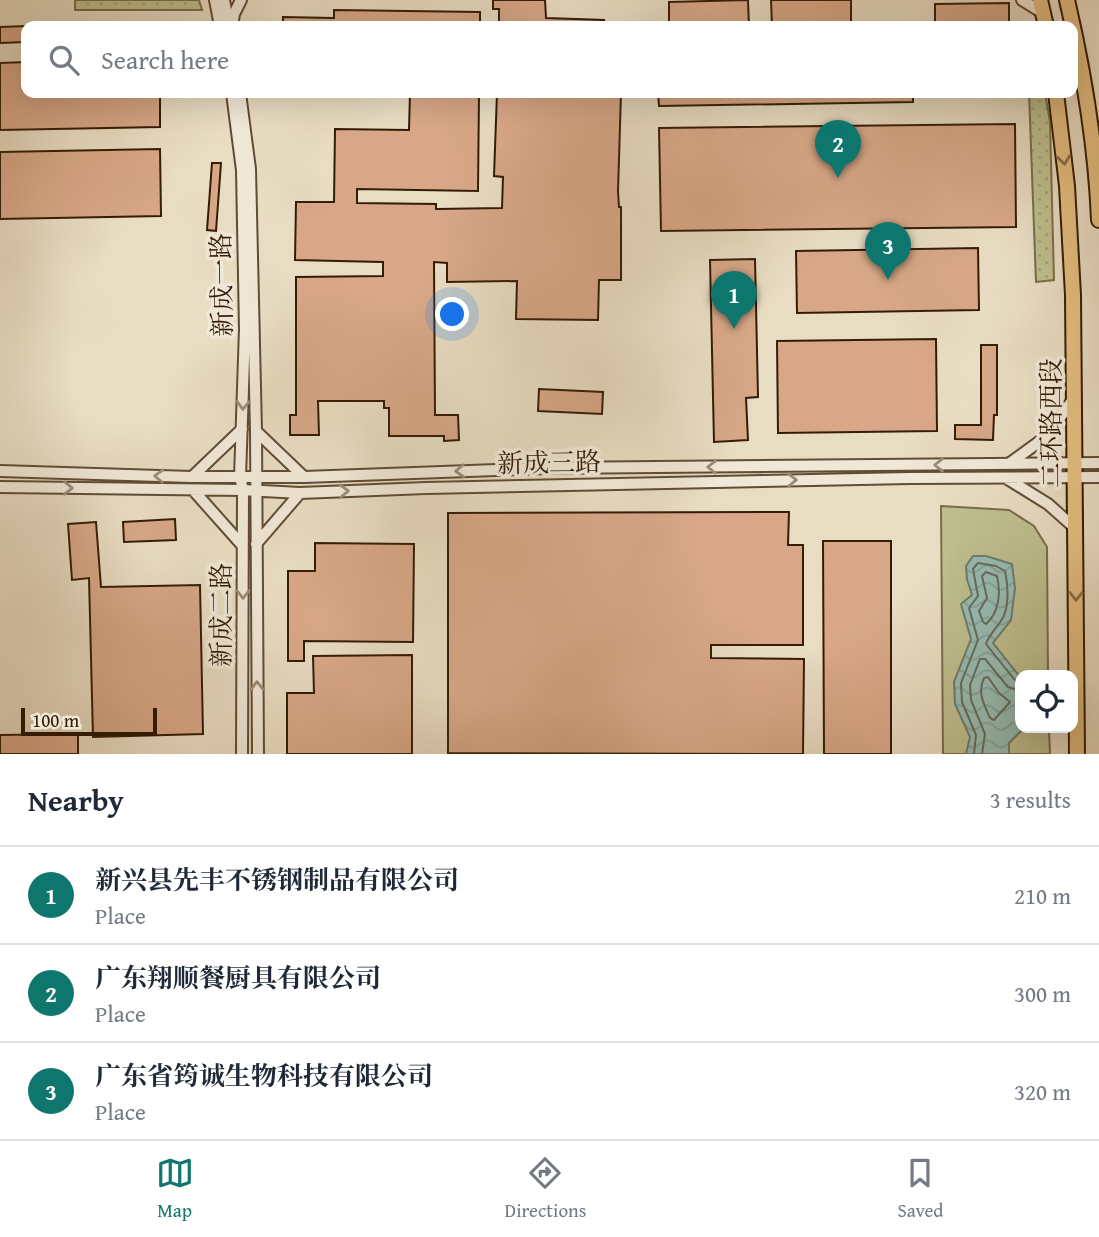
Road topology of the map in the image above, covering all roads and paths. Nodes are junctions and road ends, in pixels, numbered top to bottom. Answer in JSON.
{"nodes":[{"id":1,"x":215,"y":0,"type":"edge"},
{"id":2,"x":224,"y":0,"type":"edge"},
{"id":3,"x":242,"y":0,"type":"edge"},
{"id":4,"x":1022,"y":0,"type":"edge"},
{"id":5,"x":1067,"y":0,"type":"edge"},
{"id":6,"x":1043,"y":13,"type":"edge"},
{"id":7,"x":219,"y":21,"type":"edge"},
{"id":8,"x":230,"y":21,"type":"edge"},
{"id":9,"x":232,"y":21,"type":"edge"},
{"id":10,"x":1072,"y":21,"type":"edge"},
{"id":11,"x":1078,"y":50,"type":"edge"},
{"id":12,"x":233,"y":98,"type":"edge"},
{"id":13,"x":241,"y":98,"type":"edge"},
{"id":14,"x":1057,"y":98,"type":"edge"},
{"id":15,"x":1099,"y":220,"type":"edge"},
{"id":16,"x":1075,"y":396,"type":"junction"},
{"id":17,"x":242,"y":429,"type":"junction"},
{"id":18,"x":256,"y":431,"type":"junction"},
{"id":19,"x":1099,"y":463,"type":"edge"},
{"id":20,"x":1007,"y":464,"type":"junction"},
{"id":21,"x":1075,"y":470,"type":"junction"},
{"id":22,"x":0,"y":471,"type":"edge"},
{"id":23,"x":192,"y":477,"type":"junction"},
{"id":24,"x":240,"y":477,"type":"junction"},
{"id":25,"x":255,"y":477,"type":"junction"},
{"id":26,"x":304,"y":477,"type":"junction"},
{"id":27,"x":1003,"y":477,"type":"junction"},
{"id":28,"x":1099,"y":477,"type":"edge"},
{"id":29,"x":0,"y":487,"type":"edge"},
{"id":30,"x":243,"y":490,"type":"junction"},
{"id":31,"x":194,"y":491,"type":"junction"},
{"id":32,"x":257,"y":492,"type":"junction"},
{"id":33,"x":300,"y":493,"type":"junction"},
{"id":34,"x":1075,"y":528,"type":"junction"},
{"id":35,"x":256,"y":544,"type":"junction"},
{"id":36,"x":242,"y":545,"type":"junction"},
{"id":37,"x":242,"y":754,"type":"edge"},
{"id":38,"x":258,"y":754,"type":"edge"},
{"id":39,"x":1077,"y":754,"type":"edge"}],
"edges":[{"from":1,"to":7,"type":"street"},
{"from":2,"to":8,"type":"street"},
{"from":3,"to":9,"type":"street"},
{"from":4,"to":6,"type":"street"},
{"from":5,"to":10,"type":"main road"},
{"from":11,"to":15,"type":"main road"},
{"from":12,"to":17,"type":"street","name":"新成一路","one_way":true},
{"from":13,"to":18,"type":"street","name":"新成一路"},
{"from":14,"to":16,"type":"main road","name":"二环路西段","one_way":true},
{"from":16,"to":20,"type":"street"},
{"from":16,"to":21,"type":"main road","name":"二环路西段"},
{"from":17,"to":23,"type":"street"},
{"from":17,"to":24,"type":"street","name":"新成一路"},
{"from":18,"to":25,"type":"street","name":"新成一路"},
{"from":18,"to":26,"type":"street"},
{"from":19,"to":21,"type":"street","name":"新成三路"},
{"from":20,"to":21,"type":"street","name":"新成三路"},
{"from":20,"to":26,"type":"street","name":"新成三路","one_way":true},
{"from":21,"to":27,"type":"street","name":"新成三路"},
{"from":21,"to":28,"type":"street","name":"新成三路"},
{"from":21,"to":34,"type":"main road","name":"二环路西段"},
{"from":23,"to":22,"type":"street","name":"新成三路","one_way":true},
{"from":23,"to":24,"type":"street","name":"新成三路"},
{"from":24,"to":25,"type":"street","name":"新成三路"},
{"from":24,"to":30,"type":"street","name":"新成二路"},
{"from":25,"to":26,"type":"street","name":"新成三路"},
{"from":25,"to":32,"type":"street","name":"新成二路"},
{"from":33,"to":27,"type":"street","name":"新成三路","one_way":true},
{"from":27,"to":34,"type":"street"},
{"from":29,"to":31,"type":"street","name":"新成三路","one_way":true},
{"from":30,"to":31,"type":"street","name":"新成三路"},
{"from":30,"to":32,"type":"street","name":"新成三路"},
{"from":30,"to":36,"type":"street","name":"新成二路"},
{"from":31,"to":36,"type":"street"},
{"from":32,"to":33,"type":"street","name":"新成三路"},
{"from":32,"to":35,"type":"street","name":"新成二路"},
{"from":33,"to":35,"type":"street"},
{"from":34,"to":39,"type":"main road","name":"二环路西段","one_way":true},
{"from":38,"to":35,"type":"street","name":"新成二路","one_way":true},
{"from":36,"to":37,"type":"street","name":"新成二路","one_way":true}]}
